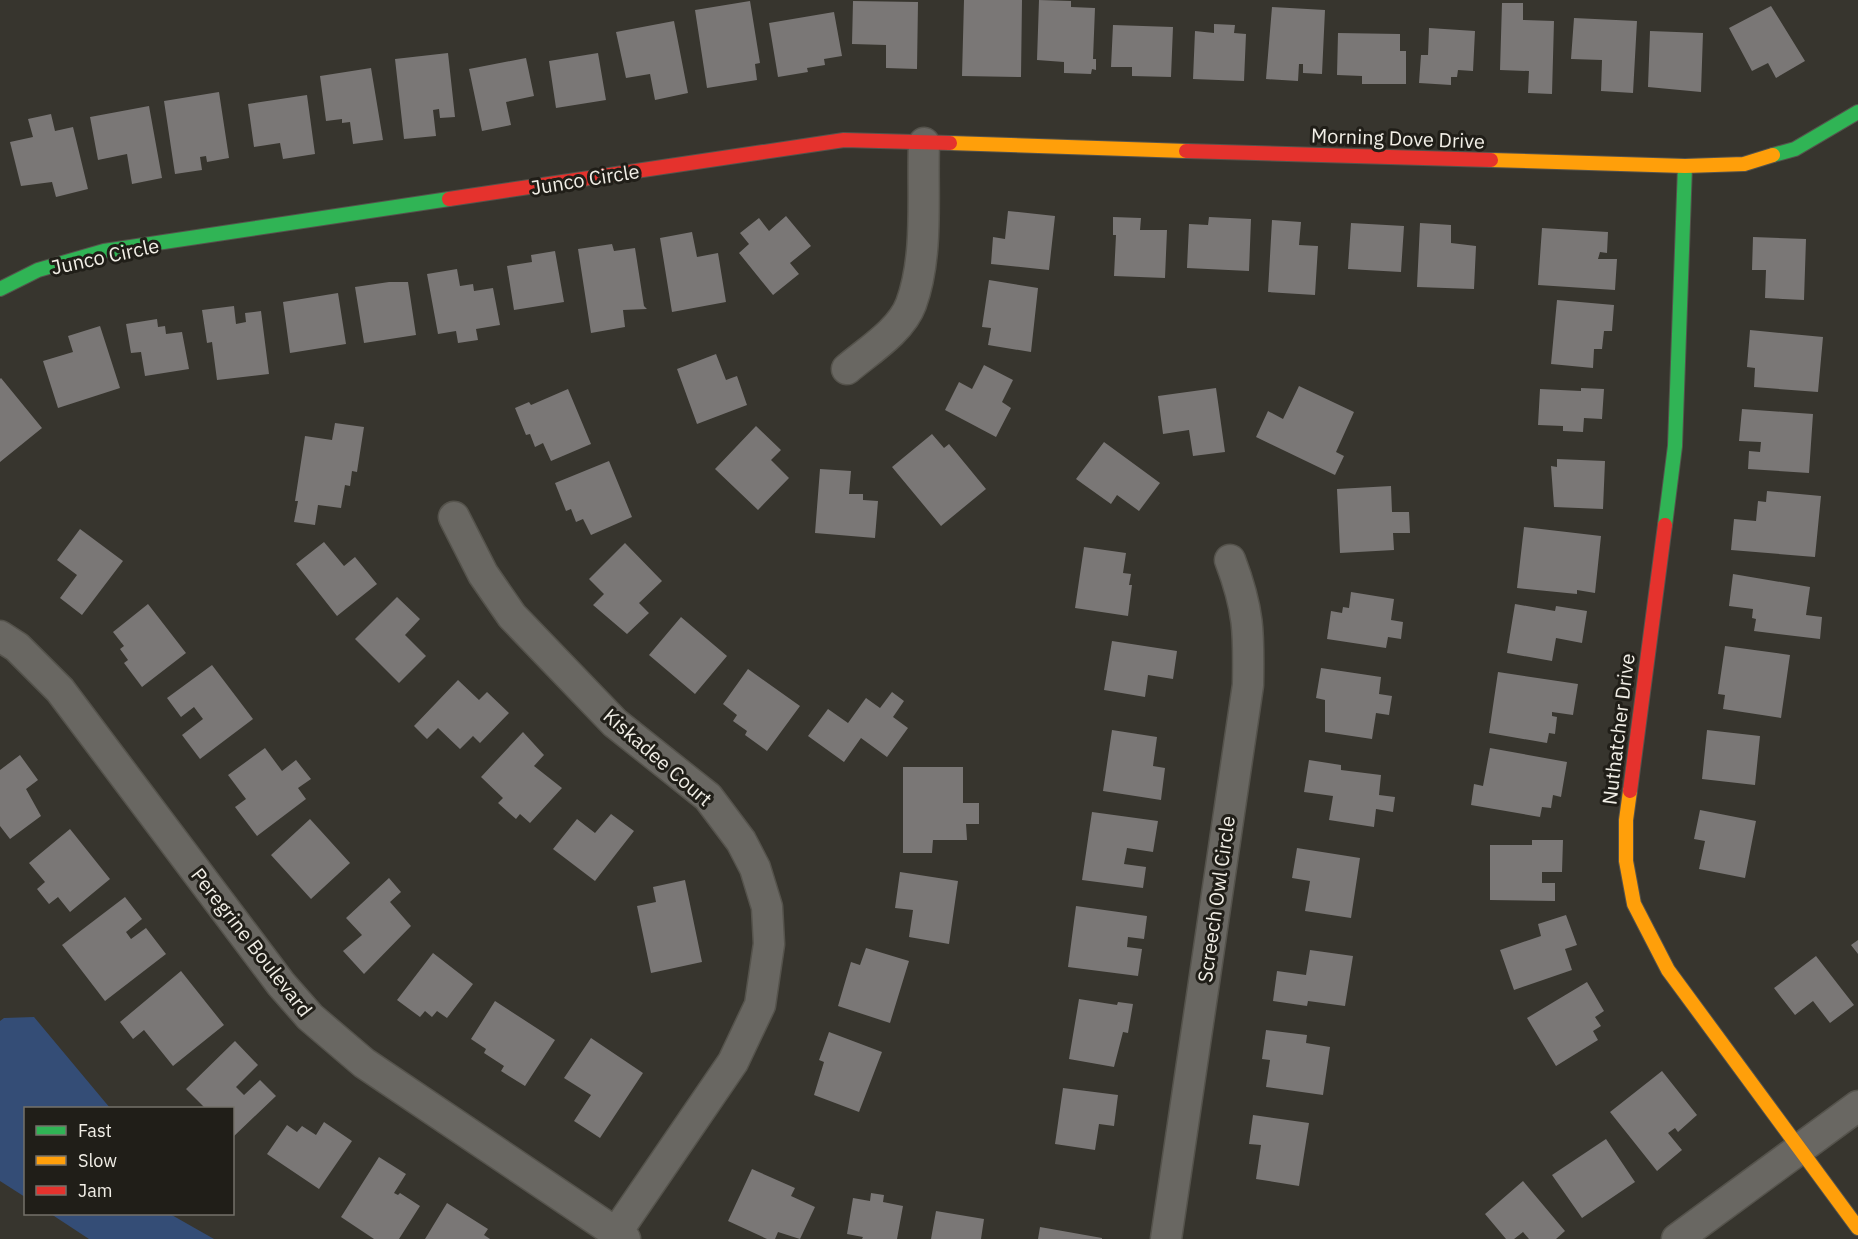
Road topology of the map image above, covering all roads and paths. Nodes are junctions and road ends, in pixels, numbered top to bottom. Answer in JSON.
{"nodes":[{"id":1,"x":1858,"y":112,"type":"edge"},
{"id":2,"x":924,"y":142,"type":"junction"},
{"id":3,"x":1685,"y":166,"type":"junction"},
{"id":4,"x":0,"y":289,"type":"edge"},
{"id":5,"x":847,"y":369,"type":"dead end"},
{"id":6,"x":454,"y":517,"type":"dead end"},
{"id":7,"x":1230,"y":560,"type":"dead end"},
{"id":8,"x":0,"y":636,"type":"edge"},
{"id":9,"x":1858,"y":1106,"type":"edge"},
{"id":10,"x":1800,"y":1148,"type":"junction"},
{"id":11,"x":1858,"y":1228,"type":"edge"},
{"id":12,"x":620,"y":1236,"type":"edge"},
{"id":13,"x":1166,"y":1239,"type":"edge"},
{"id":14,"x":1677,"y":1239,"type":"edge"}],
"edges":[{"from":1,"to":3,"type":"street","name":"Morning Dove Drive"},
{"from":2,"to":3,"type":"street","name":"Morning Dove Drive"},
{"from":2,"to":4,"type":"street","name":"Junco Circle"},
{"from":2,"to":5,"type":"street"},
{"from":3,"to":10,"type":"street","name":"Nuthatcher Drive"},
{"from":6,"to":12,"type":"street","name":"Kiskadee Court"},
{"from":7,"to":13,"type":"street","name":"Screech Owl Circle"},
{"from":8,"to":12,"type":"street","name":"Peregrine Boulevard"},
{"from":9,"to":10,"type":"street"},
{"from":10,"to":11,"type":"street","name":"Nuthatcher Drive"},
{"from":10,"to":14,"type":"street"}]}
